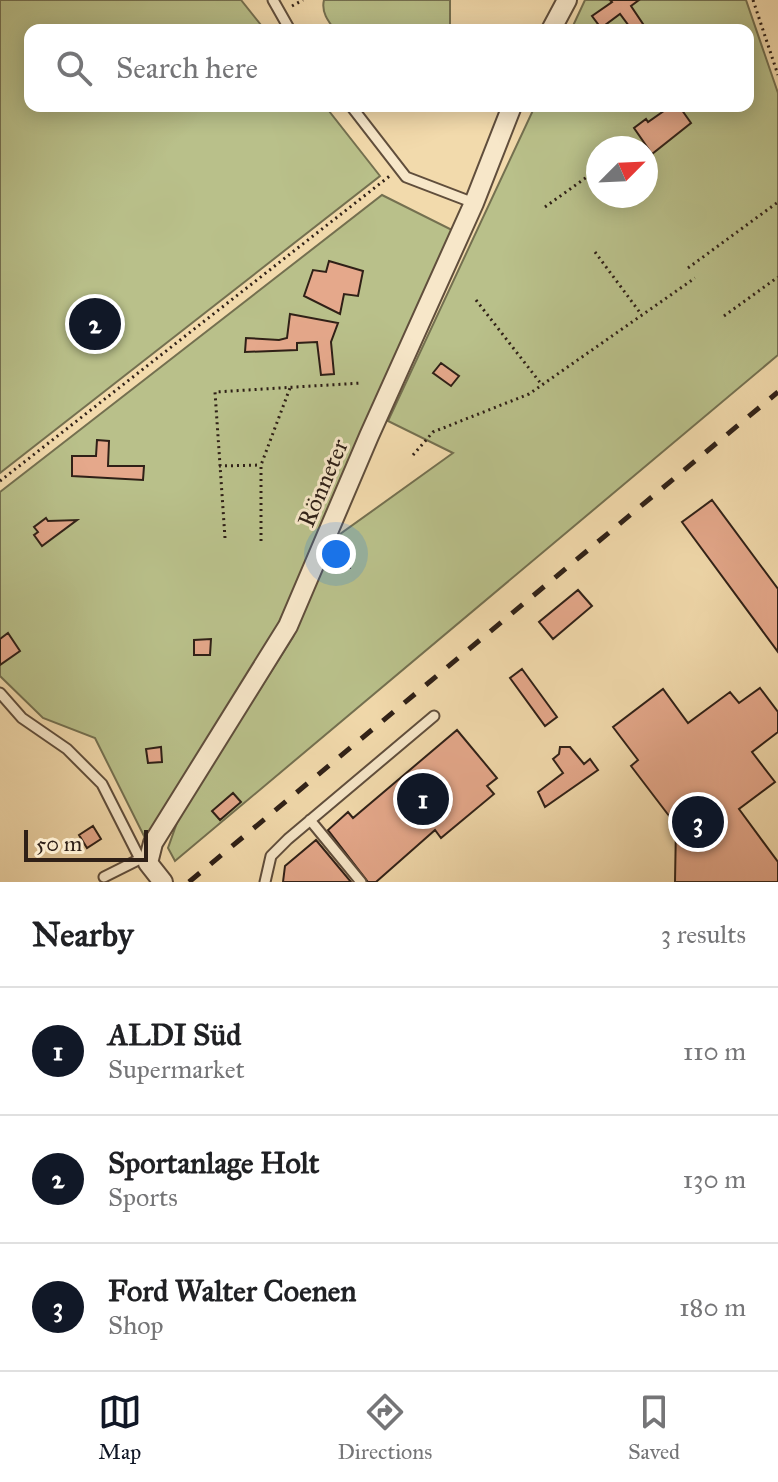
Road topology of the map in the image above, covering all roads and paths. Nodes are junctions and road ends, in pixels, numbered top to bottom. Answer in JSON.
{"nodes":[{"id":1,"x":273,"y":0,"type":"edge"},
{"id":2,"x":567,"y":0,"type":"edge"},
{"id":3,"x":753,"y":0,"type":"edge"},
{"id":4,"x":287,"y":24,"type":"edge"},
{"id":5,"x":554,"y":24,"type":"edge"},
{"id":6,"x":778,"y":75,"type":"edge"},
{"id":7,"x":356,"y":112,"type":"edge"},
{"id":8,"x":510,"y":112,"type":"edge"},
{"id":9,"x":400,"y":169,"type":"junction"},
{"id":10,"x":586,"y":178,"type":"edge"},
{"id":11,"x":778,"y":202,"type":"edge"},
{"id":12,"x":474,"y":203,"type":"junction"},
{"id":13,"x":545,"y":207,"type":"dead end"},
{"id":14,"x":595,"y":252,"type":"dead end"},
{"id":15,"x":688,"y":268,"type":"dead end"},
{"id":16,"x":778,"y":277,"type":"edge"},
{"id":17,"x":695,"y":278,"type":"dead end"},
{"id":18,"x":476,"y":300,"type":"dead end"},
{"id":19,"x":641,"y":314,"type":"junction"},
{"id":20,"x":724,"y":316,"type":"dead end"},
{"id":21,"x":361,"y":383,"type":"dead end"},
{"id":22,"x":542,"y":385,"type":"junction"},
{"id":23,"x":290,"y":388,"type":"junction"},
{"id":24,"x":413,"y":455,"type":"dead end"},
{"id":25,"x":261,"y":465,"type":"junction"},
{"id":26,"x":219,"y":466,"type":"junction"},
{"id":27,"x":0,"y":481,"type":"edge"},
{"id":28,"x":225,"y":538,"type":"dead end"},
{"id":29,"x":261,"y":541,"type":"dead end"},
{"id":30,"x":0,"y":693,"type":"edge"},
{"id":31,"x":434,"y":716,"type":"dead end"},
{"id":32,"x":310,"y":820,"type":"junction"},
{"id":33,"x":150,"y":868,"type":"edge"},
{"id":34,"x":104,"y":877,"type":"dead end"},
{"id":35,"x":265,"y":882,"type":"edge"},
{"id":36,"x":361,"y":882,"type":"edge"}],
"edges":[{"from":1,"to":4,"type":"lane"},
{"from":2,"to":5,"type":"street"},
{"from":3,"to":6,"type":"path"},
{"from":7,"to":9,"type":"lane"},
{"from":8,"to":12,"type":"street","name":"Rönneter"},
{"from":9,"to":12,"type":"lane"},
{"from":9,"to":27,"type":"path"},
{"from":10,"to":13,"type":"path"},
{"from":11,"to":15,"type":"path"},
{"from":12,"to":33,"type":"street","name":"Rönneter"},
{"from":14,"to":19,"type":"path"},
{"from":16,"to":20,"type":"path"},
{"from":17,"to":19,"type":"path"},
{"from":18,"to":22,"type":"path"},
{"from":19,"to":22,"type":"path"},
{"from":21,"to":23,"type":"path"},
{"from":22,"to":24,"type":"path"},
{"from":23,"to":25,"type":"path"},
{"from":23,"to":26,"type":"path"},
{"from":25,"to":26,"type":"path"},
{"from":25,"to":29,"type":"path"},
{"from":26,"to":28,"type":"path"},
{"from":30,"to":33,"type":"lane"},
{"from":31,"to":32,"type":"lane"},
{"from":32,"to":35,"type":"lane"},
{"from":32,"to":36,"type":"lane"},
{"from":33,"to":34,"type":"lane"}]}
